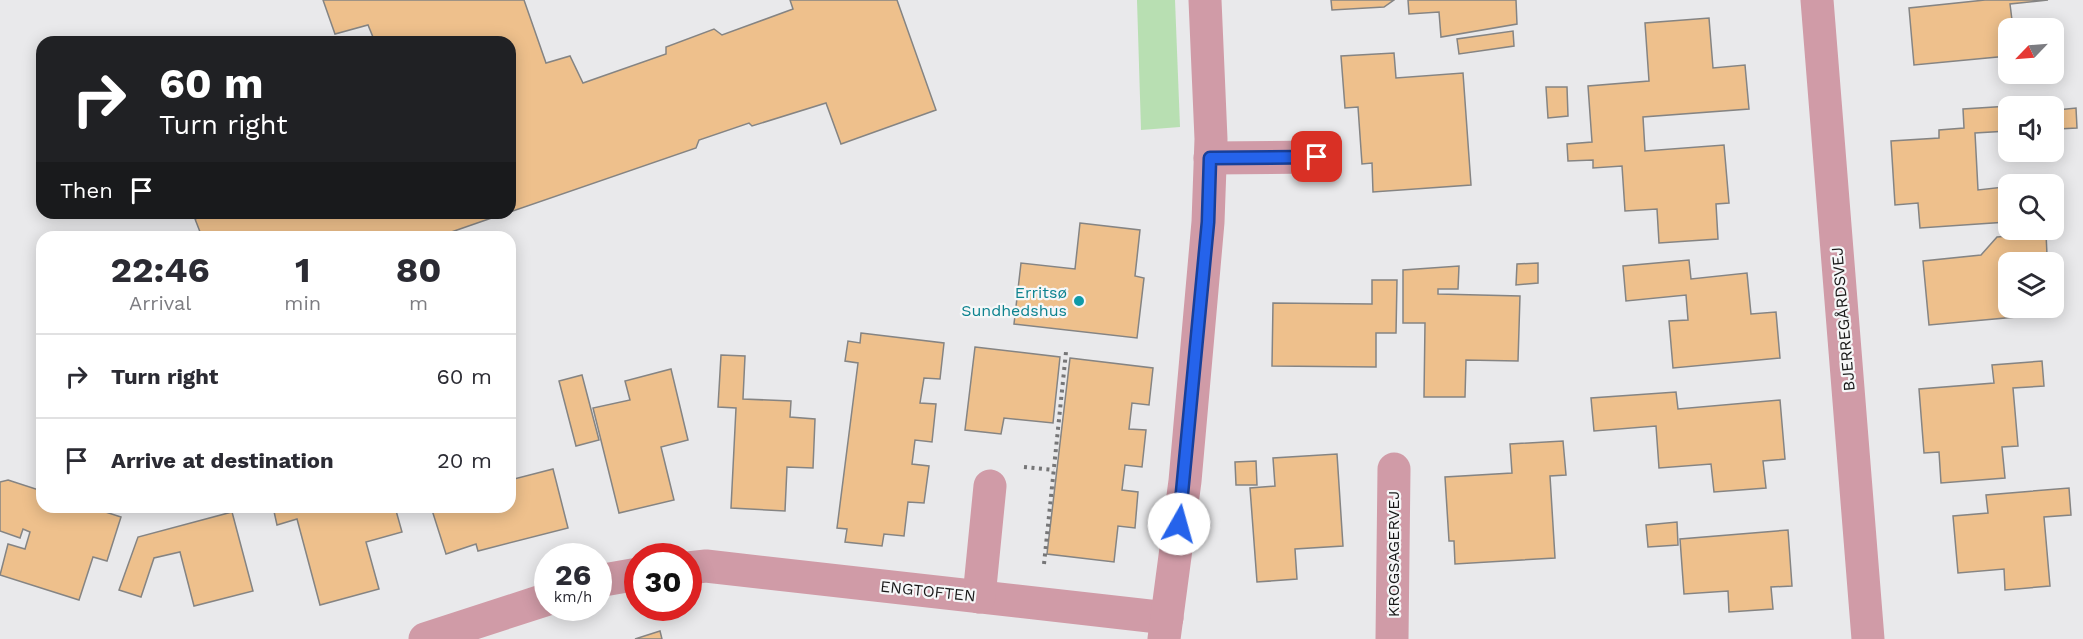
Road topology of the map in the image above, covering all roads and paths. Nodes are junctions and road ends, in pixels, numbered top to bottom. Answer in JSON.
{"nodes":[{"id":1,"x":1205,"y":0,"type":"edge"},
{"id":2,"x":1817,"y":0,"type":"edge"},
{"id":3,"x":1317,"y":157,"type":"dead end"},
{"id":4,"x":1210,"y":158,"type":"junction"},
{"id":5,"x":1066,"y":352,"type":"dead end"},
{"id":6,"x":1394,"y":469,"type":"dead end"},
{"id":7,"x":990,"y":486,"type":"dead end"},
{"id":8,"x":702,"y":566,"type":"edge"},
{"id":9,"x":979,"y":597,"type":"junction"},
{"id":10,"x":1040,"y":604,"type":"junction"},
{"id":11,"x":534,"y":607,"type":"edge"},
{"id":12,"x":1165,"y":628,"type":"edge"},
{"id":13,"x":493,"y":629,"type":"edge"},
{"id":14,"x":425,"y":639,"type":"edge"},
{"id":15,"x":1392,"y":639,"type":"edge"},
{"id":16,"x":1868,"y":639,"type":"edge"}],
"edges":[{"from":1,"to":4,"type":"street"},
{"from":2,"to":16,"type":"street","name":"BJERREGÅRDSVEJ"},
{"from":3,"to":4,"type":"street"},
{"from":4,"to":12,"type":"street"},
{"from":5,"to":10,"type":"path"},
{"from":6,"to":15,"type":"street","name":"KROGSAGERVEJ"},
{"from":7,"to":9,"type":"street"},
{"from":8,"to":9,"type":"street","name":"ENGTOFTEN"},
{"from":9,"to":10,"type":"street","name":"ENGTOFTEN"},
{"from":10,"to":12,"type":"street","name":"ENGTOFTEN"},
{"from":11,"to":13,"type":"street"},
{"from":13,"to":14,"type":"street"}]}
